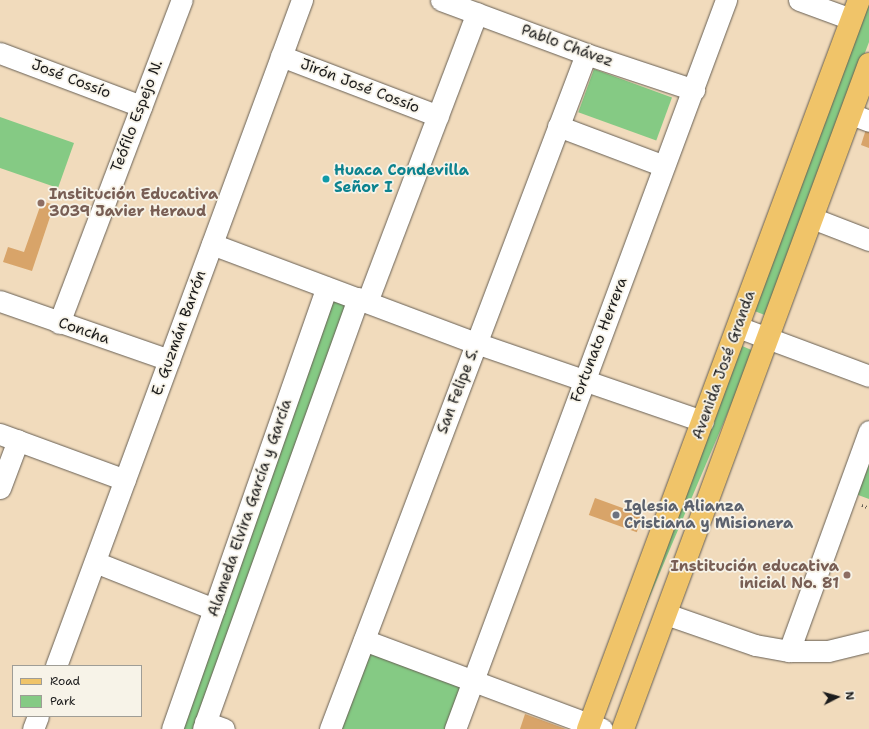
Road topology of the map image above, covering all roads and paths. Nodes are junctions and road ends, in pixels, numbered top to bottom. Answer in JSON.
{"nodes":[{"id":1,"x":182,"y":0,"type":"edge"},
{"id":2,"x":302,"y":0,"type":"edge"},
{"id":3,"x":441,"y":0,"type":"edge"},
{"id":4,"x":726,"y":0,"type":"edge"},
{"id":5,"x":799,"y":0,"type":"edge"},
{"id":6,"x":855,"y":10,"type":"edge"},
{"id":7,"x":477,"y":13,"type":"junction"},
{"id":8,"x":0,"y":53,"type":"edge"},
{"id":9,"x":586,"y":54,"type":"junction"},
{"id":10,"x":281,"y":56,"type":"junction"},
{"id":11,"x":869,"y":64,"type":"edge"},
{"id":12,"x":694,"y":90,"type":"junction"},
{"id":13,"x":141,"y":106,"type":"junction"},
{"id":14,"x":438,"y":116,"type":"junction"},
{"id":15,"x":860,"y":117,"type":"edge"},
{"id":16,"x":558,"y":126,"type":"junction"},
{"id":17,"x":664,"y":166,"type":"junction"},
{"id":18,"x":812,"y":218,"type":"junction"},
{"id":19,"x":869,"y":240,"type":"edge"},
{"id":20,"x":212,"y":244,"type":"junction"},
{"id":21,"x":328,"y":287,"type":"junction"},
{"id":22,"x":362,"y":300,"type":"junction"},
{"id":23,"x":0,"y":301,"type":"edge"},
{"id":24,"x":59,"y":322,"type":"junction"},
{"id":25,"x":738,"y":327,"type":"junction"},
{"id":26,"x":768,"y":339,"type":"junction"},
{"id":27,"x":476,"y":343,"type":"junction"},
{"id":28,"x":169,"y":360,"type":"junction"},
{"id":29,"x":869,"y":376,"type":"edge"},
{"id":30,"x":583,"y":380,"type":"junction"},
{"id":31,"x":703,"y":421,"type":"junction"},
{"id":32,"x":869,"y":431,"type":"edge"},
{"id":33,"x":9,"y":437,"type":"edge"},
{"id":34,"x":125,"y":480,"type":"junction"},
{"id":35,"x":0,"y":488,"type":"edge"},
{"id":36,"x":95,"y":562,"type":"junction"},
{"id":37,"x":214,"y":609,"type":"junction"},
{"id":38,"x":666,"y":614,"type":"junction"},
{"id":39,"x":364,"y":640,"type":"junction"},
{"id":40,"x":869,"y":641,"type":"edge"},
{"id":41,"x":789,"y":651,"type":"junction"},
{"id":42,"x":56,"y":665,"type":"edge"},
{"id":43,"x":473,"y":681,"type":"junction"},
{"id":44,"x":38,"y":717,"type":"edge"},
{"id":45,"x":211,"y":727,"type":"edge"},
{"id":46,"x":594,"y":727,"type":"edge"},
{"id":47,"x":33,"y":729,"type":"edge"},
{"id":48,"x":172,"y":729,"type":"edge"},
{"id":49,"x":330,"y":729,"type":"edge"},
{"id":50,"x":455,"y":729,"type":"edge"},
{"id":51,"x":623,"y":729,"type":"edge"}],
"edges":[{"from":1,"to":13,"type":"street","name":"Teófilo Espejo N."},
{"from":2,"to":10,"type":"street","name":"E. Guzmán Barrón"},
{"from":3,"to":7,"type":"street","name":"Pablo Chávez"},
{"from":4,"to":12,"type":"street","name":"Fortunato Herrera"},
{"from":5,"to":6,"type":"street"},
{"from":6,"to":25,"type":"main road","name":"Avenida José Granda"},
{"from":7,"to":9,"type":"street","name":"Pablo Chávez"},
{"from":7,"to":14,"type":"street","name":"Alameda Elvira García y García"},
{"from":8,"to":13,"type":"street","name":"José Cossío"},
{"from":9,"to":12,"type":"street","name":"Pablo Chávez"},
{"from":9,"to":16,"type":"street","name":"San Felipe S."},
{"from":10,"to":14,"type":"street","name":"Jirón José Cossío"},
{"from":10,"to":20,"type":"street","name":"E. Guzmán Barrón"},
{"from":11,"to":15,"type":"main road","name":"Avenida José Granda"},
{"from":12,"to":17,"type":"street","name":"Fortunato Herrera"},
{"from":13,"to":24,"type":"street","name":"Teófilo Espejo N."},
{"from":14,"to":22,"type":"street","name":"Alameda Elvira García y García"},
{"from":15,"to":18,"type":"main road","name":"Avenida José Granda"},
{"from":16,"to":17,"type":"street"},
{"from":16,"to":27,"type":"street","name":"San Felipe S."},
{"from":17,"to":30,"type":"street","name":"Fortunato Herrera"},
{"from":18,"to":19,"type":"street"},
{"from":18,"to":26,"type":"main road","name":"Avenida José Granda"},
{"from":20,"to":21,"type":"street"},
{"from":20,"to":28,"type":"street","name":"E. Guzmán Barrón"},
{"from":21,"to":22,"type":"street"},
{"from":21,"to":37,"type":"street","name":"Alameda Elvira García y García"},
{"from":22,"to":27,"type":"street"},
{"from":22,"to":45,"type":"street","name":"Alameda Elvira García y García"},
{"from":23,"to":24,"type":"street","name":"Concha"},
{"from":24,"to":28,"type":"street","name":"Concha"},
{"from":25,"to":26,"type":"street"},
{"from":25,"to":31,"type":"main road","name":"Avenida José Granda"},
{"from":26,"to":29,"type":"street"},
{"from":26,"to":38,"type":"main road","name":"Avenida José Granda"},
{"from":27,"to":30,"type":"street"},
{"from":27,"to":39,"type":"street","name":"San Felipe S."},
{"from":28,"to":34,"type":"street","name":"E. Guzmán Barrón"},
{"from":30,"to":31,"type":"street"},
{"from":30,"to":43,"type":"street","name":"Fortunato Herrera"},
{"from":31,"to":46,"type":"main road","name":"Avenida José Granda"},
{"from":32,"to":41,"type":"street"},
{"from":33,"to":34,"type":"street"},
{"from":33,"to":35,"type":"street"},
{"from":34,"to":36,"type":"street","name":"E. Guzmán Barrón"},
{"from":36,"to":37,"type":"street"},
{"from":36,"to":42,"type":"street","name":"E. Guzmán Barrón"},
{"from":37,"to":48,"type":"street","name":"Alameda Elvira García y García"},
{"from":38,"to":41,"type":"street"},
{"from":38,"to":51,"type":"main road","name":"Avenida José Granda"},
{"from":39,"to":43,"type":"street"},
{"from":39,"to":49,"type":"street","name":"San Felipe S."},
{"from":40,"to":41,"type":"street"},
{"from":43,"to":46,"type":"street"},
{"from":43,"to":50,"type":"street","name":"Fortunato Herrera"},
{"from":44,"to":47,"type":"street"}]}
